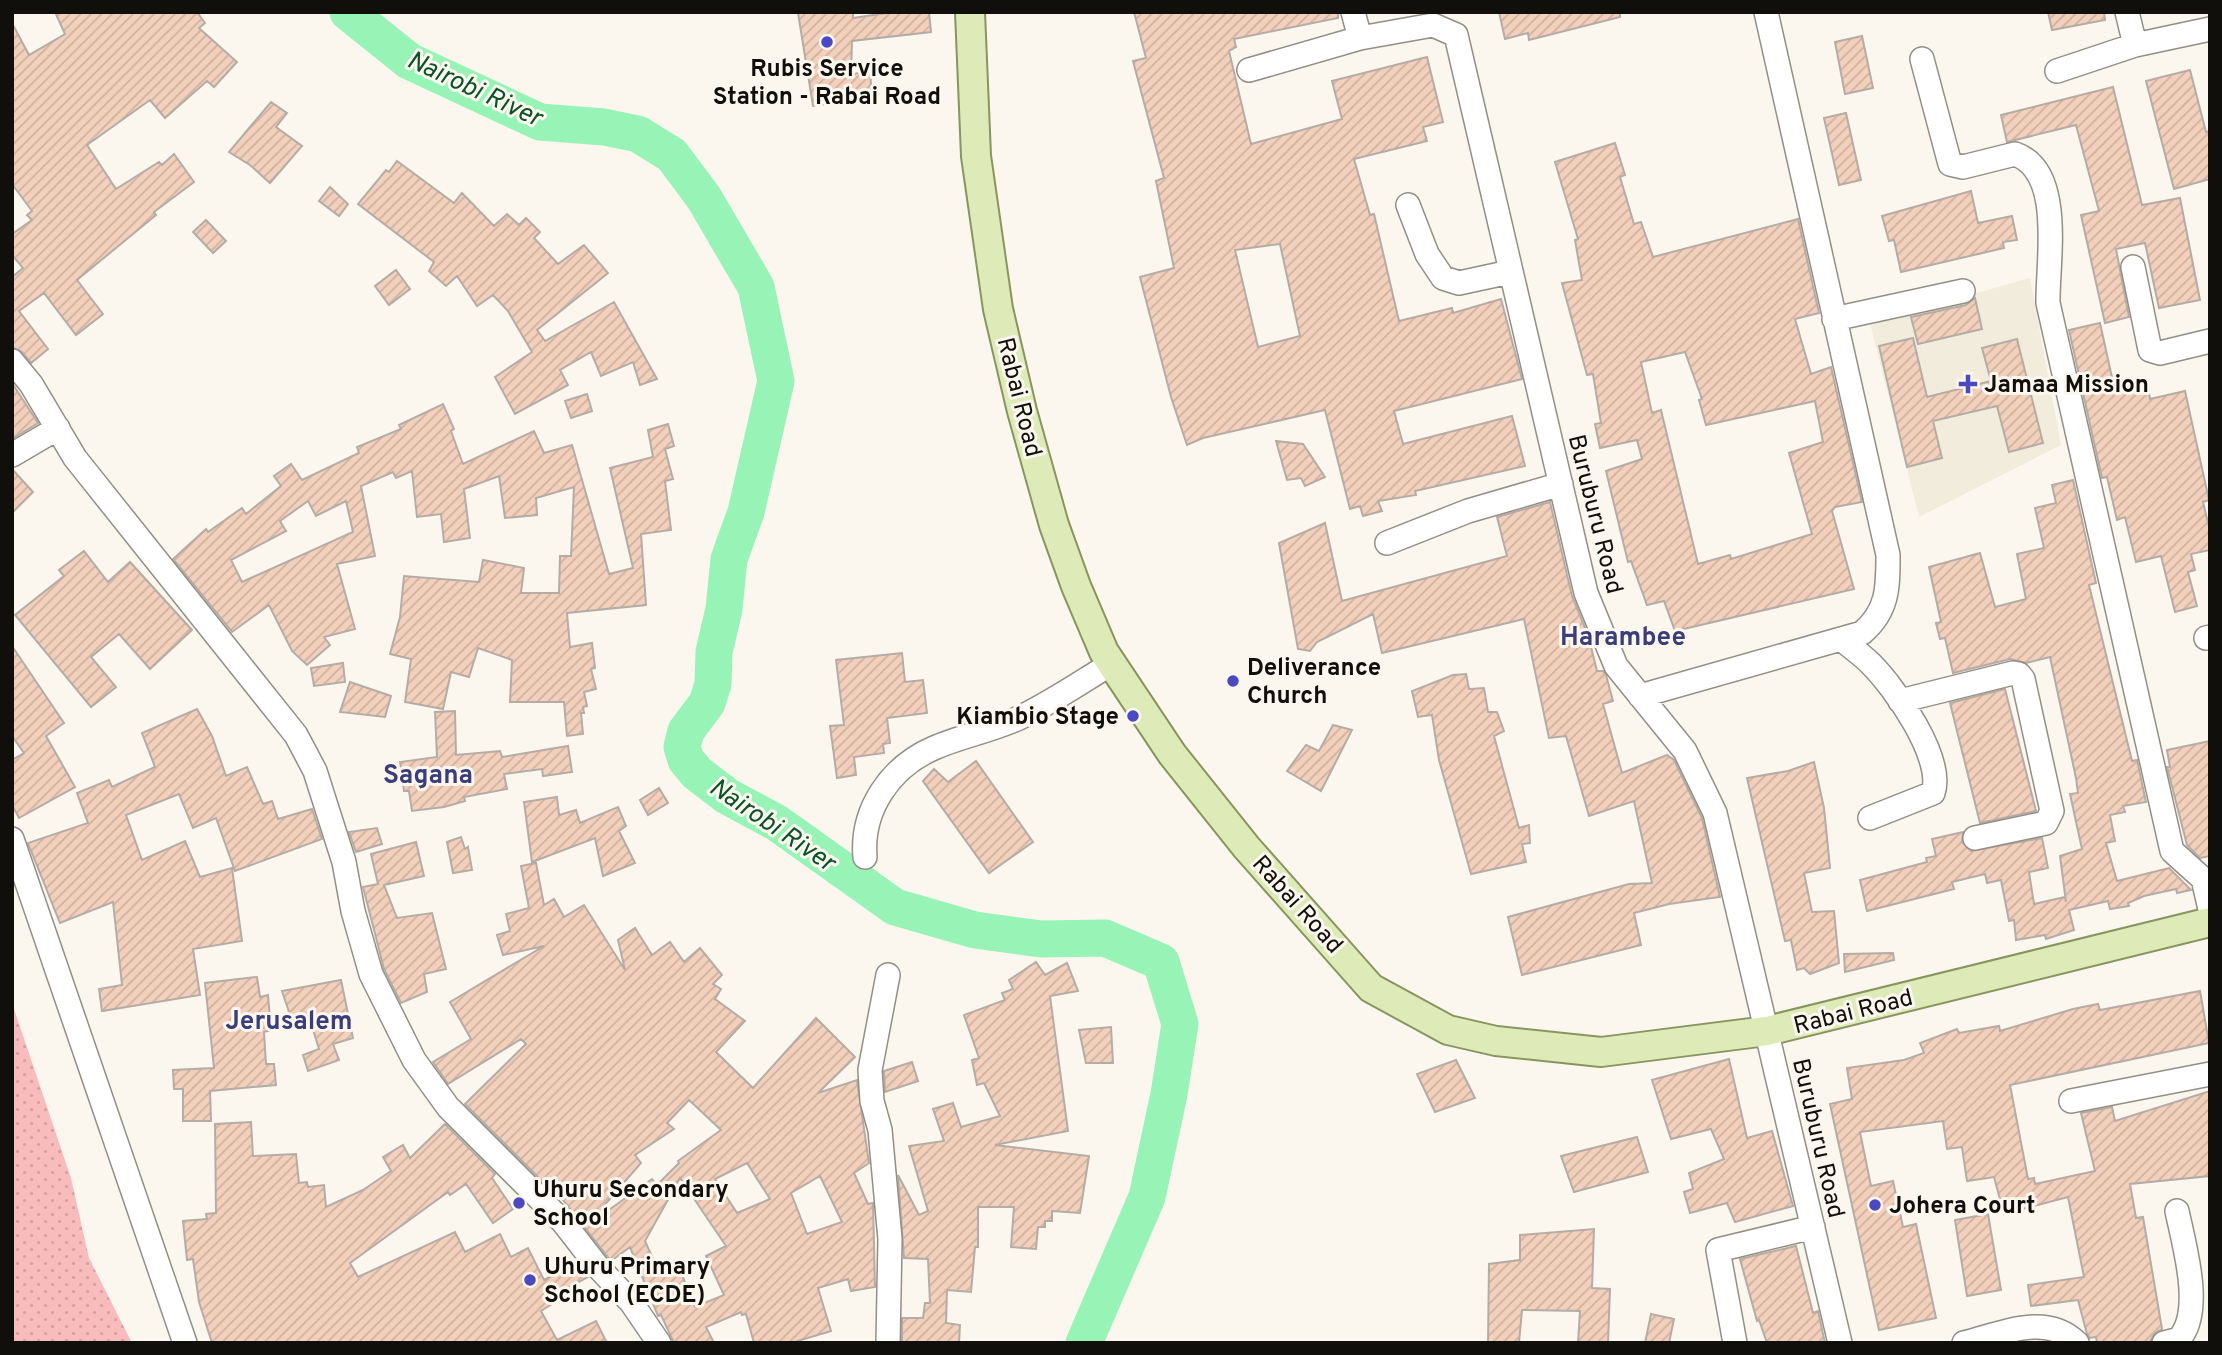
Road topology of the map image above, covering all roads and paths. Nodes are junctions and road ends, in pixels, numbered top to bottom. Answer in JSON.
{"nodes":[{"id":1,"x":970,"y":12,"type":"edge"},
{"id":2,"x":1353,"y":12,"type":"edge"},
{"id":3,"x":1766,"y":12,"type":"edge"},
{"id":4,"x":2127,"y":12,"type":"edge"},
{"id":5,"x":2210,"y":29,"type":"edge"},
{"id":6,"x":1360,"y":38,"type":"junction"},
{"id":7,"x":2135,"y":45,"type":"junction"},
{"id":8,"x":1922,"y":59,"type":"dead end"},
{"id":9,"x":1249,"y":70,"type":"dead end"},
{"id":10,"x":2057,"y":71,"type":"dead end"},
{"id":11,"x":1408,"y":205,"type":"dead end"},
{"id":12,"x":2133,"y":267,"type":"dead end"},
{"id":13,"x":1510,"y":272,"type":"junction"},
{"id":14,"x":1963,"y":291,"type":"dead end"},
{"id":15,"x":1834,"y":319,"type":"junction"},
{"id":16,"x":2210,"y":341,"type":"edge"},
{"id":17,"x":12,"y":361,"type":"edge"},
{"id":18,"x":58,"y":428,"type":"junction"},
{"id":19,"x":12,"y":455,"type":"edge"},
{"id":20,"x":1561,"y":484,"type":"junction"},
{"id":21,"x":1387,"y":543,"type":"dead end"},
{"id":22,"x":1841,"y":639,"type":"junction"},
{"id":23,"x":1111,"y":664,"type":"junction"},
{"id":24,"x":1640,"y":696,"type":"junction"},
{"id":25,"x":1900,"y":701,"type":"junction"},
{"id":26,"x":1870,"y":818,"type":"dead end"},
{"id":27,"x":1975,"y":838,"type":"dead end"},
{"id":28,"x":12,"y":839,"type":"edge"},
{"id":29,"x":865,"y":857,"type":"dead end"},
{"id":30,"x":2210,"y":909,"type":"edge"},
{"id":31,"x":2210,"y":922,"type":"edge"},
{"id":32,"x":888,"y":975,"type":"dead end"},
{"id":33,"x":1767,"y":1031,"type":"junction"},
{"id":34,"x":2210,"y":1074,"type":"edge"},
{"id":35,"x":2071,"y":1101,"type":"dead end"},
{"id":36,"x":2177,"y":1211,"type":"dead end"},
{"id":37,"x":1813,"y":1227,"type":"junction"},
{"id":38,"x":184,"y":1343,"type":"edge"},
{"id":39,"x":659,"y":1343,"type":"edge"},
{"id":40,"x":888,"y":1343,"type":"edge"},
{"id":41,"x":1734,"y":1343,"type":"edge"},
{"id":42,"x":1840,"y":1343,"type":"edge"},
{"id":43,"x":1964,"y":1343,"type":"edge"},
{"id":44,"x":2077,"y":1343,"type":"edge"},
{"id":45,"x":2164,"y":1343,"type":"edge"}],
"edges":[{"from":1,"to":23,"type":"main road","name":"Rabai Road"},
{"from":2,"to":6,"type":"street"},
{"from":3,"to":15,"type":"street"},
{"from":4,"to":7,"type":"street"},
{"from":5,"to":7,"type":"street"},
{"from":6,"to":9,"type":"street"},
{"from":6,"to":13,"type":"street","name":"Buruburu Road"},
{"from":7,"to":10,"type":"street"},
{"from":8,"to":30,"type":"street"},
{"from":11,"to":13,"type":"street"},
{"from":12,"to":16,"type":"street"},
{"from":13,"to":20,"type":"street","name":"Buruburu Road"},
{"from":14,"to":15,"type":"street"},
{"from":15,"to":22,"type":"street"},
{"from":17,"to":18,"type":"street"},
{"from":18,"to":19,"type":"street"},
{"from":18,"to":39,"type":"street"},
{"from":20,"to":21,"type":"street"},
{"from":20,"to":24,"type":"street","name":"Buruburu Road"},
{"from":22,"to":24,"type":"street"},
{"from":22,"to":25,"type":"street"},
{"from":23,"to":29,"type":"street"},
{"from":23,"to":33,"type":"main road","name":"Rabai Road"},
{"from":24,"to":33,"type":"street","name":"Buruburu Road"},
{"from":25,"to":26,"type":"street"},
{"from":25,"to":27,"type":"street"},
{"from":28,"to":38,"type":"street"},
{"from":31,"to":33,"type":"main road","name":"Rabai Road"},
{"from":32,"to":40,"type":"street"},
{"from":33,"to":37,"type":"street","name":"Buruburu Road"},
{"from":34,"to":35,"type":"street"},
{"from":36,"to":45,"type":"street"},
{"from":37,"to":41,"type":"street"},
{"from":37,"to":42,"type":"street","name":"Buruburu Road"},
{"from":43,"to":44,"type":"street"}]}
